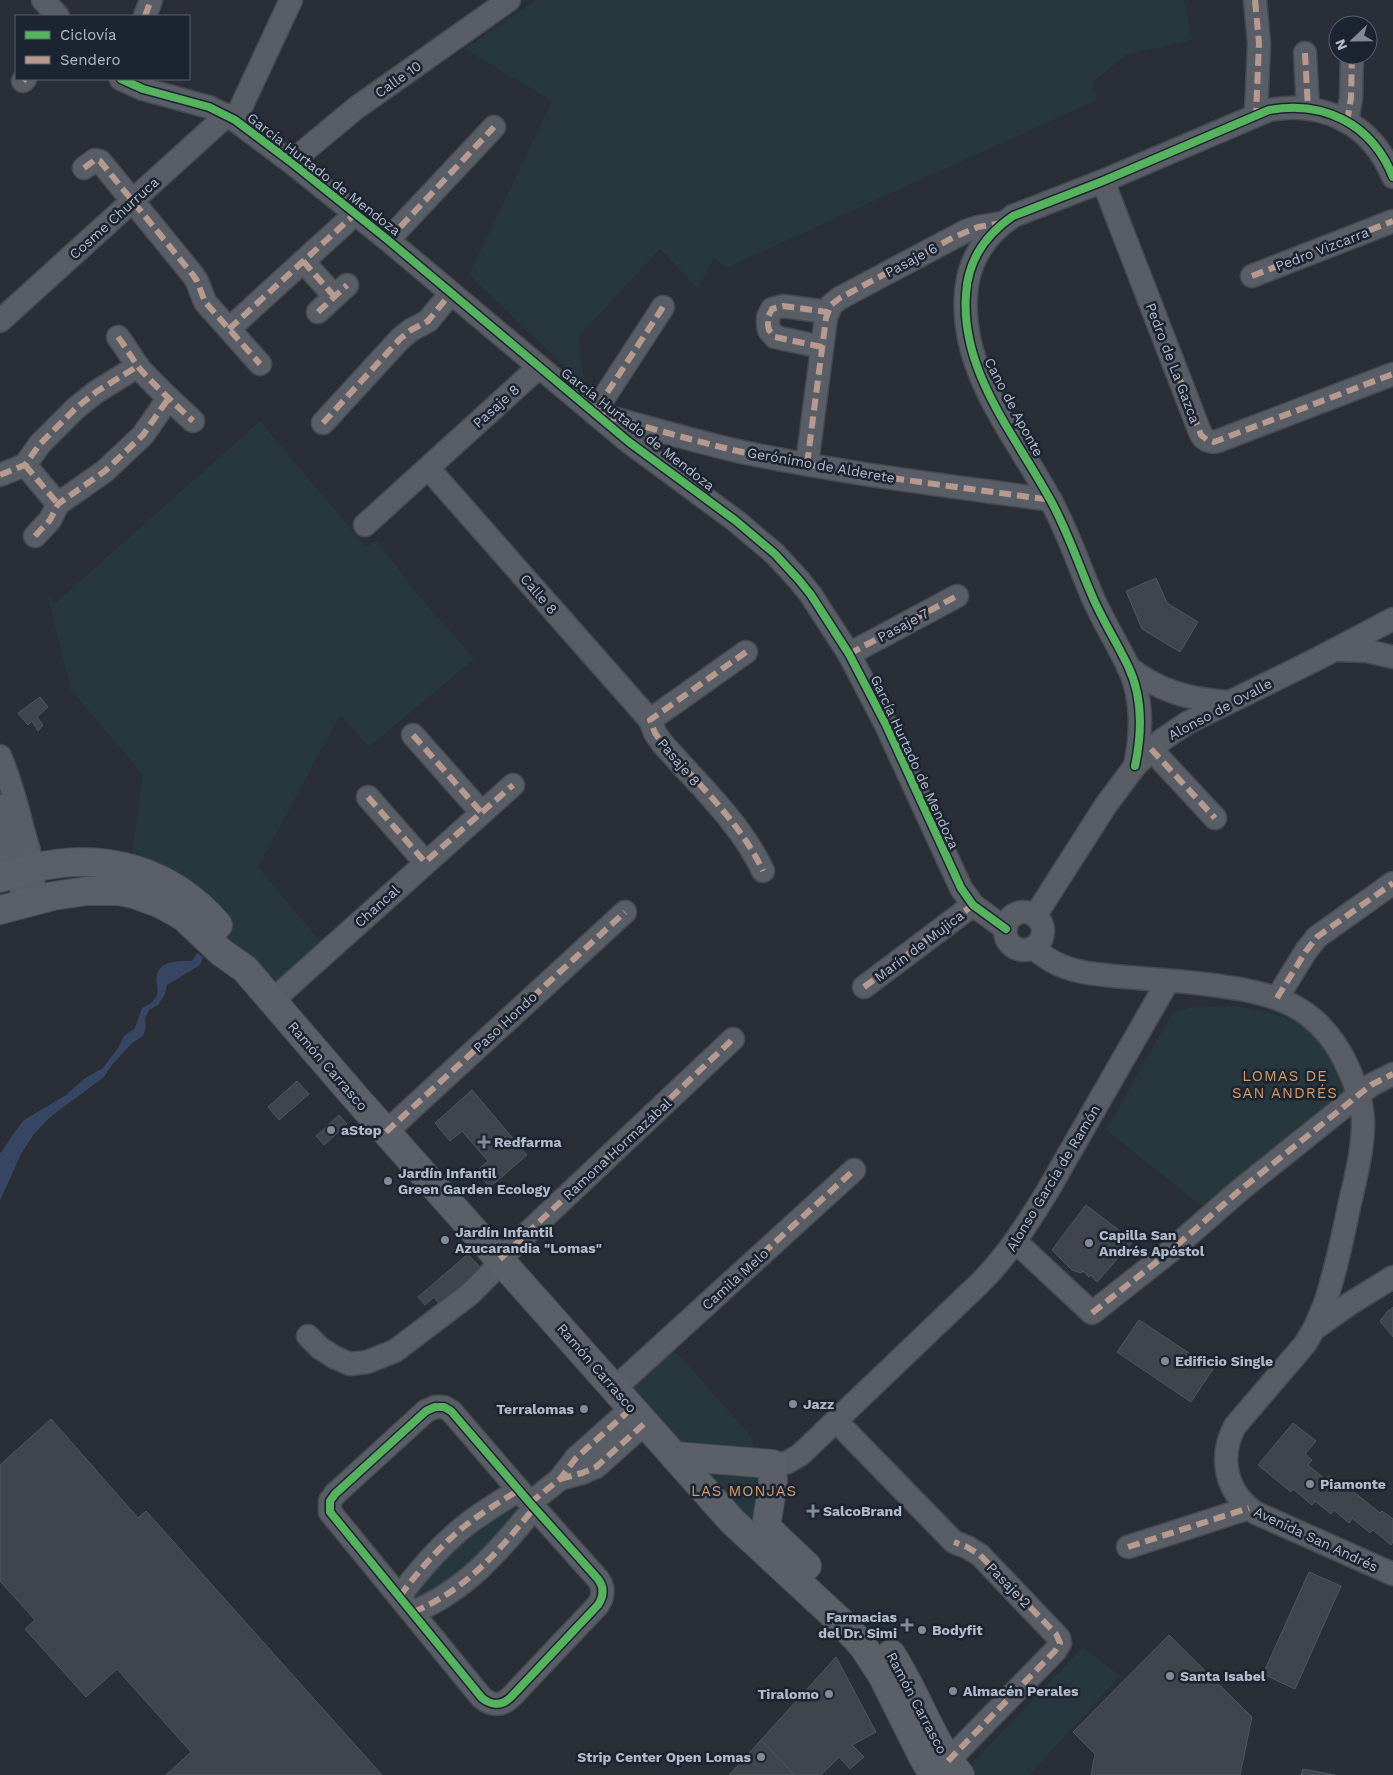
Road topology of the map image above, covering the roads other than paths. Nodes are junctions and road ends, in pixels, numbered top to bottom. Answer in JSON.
{"nodes":[{"id":1,"x":43,"y":0,"type":"edge"},
{"id":2,"x":151,"y":0,"type":"edge"},
{"id":3,"x":291,"y":0,"type":"edge"},
{"id":4,"x":509,"y":0,"type":"edge"},
{"id":5,"x":1255,"y":0,"type":"edge"},
{"id":6,"x":57,"y":15,"type":"edge"},
{"id":7,"x":145,"y":15,"type":"edge"},
{"id":8,"x":1306,"y":53,"type":"dead end"},
{"id":9,"x":1352,"y":65,"type":"edge"},
{"id":10,"x":123,"y":80,"type":"edge"},
{"id":11,"x":1308,"y":108,"type":"junction"},
{"id":12,"x":1256,"y":115,"type":"junction"},
{"id":13,"x":231,"y":117,"type":"junction"},
{"id":14,"x":1347,"y":122,"type":"junction"},
{"id":15,"x":494,"y":127,"type":"dead end"},
{"id":16,"x":291,"y":162,"type":"junction"},
{"id":17,"x":84,"y":168,"type":"dead end"},
{"id":18,"x":1393,"y":177,"type":"edge"},
{"id":19,"x":1103,"y":181,"type":"junction"},
{"id":20,"x":133,"y":200,"type":"junction"},
{"id":21,"x":355,"y":214,"type":"junction"},
{"id":22,"x":1393,"y":221,"type":"edge"},
{"id":23,"x":1002,"y":223,"type":"junction"},
{"id":24,"x":388,"y":240,"type":"junction"},
{"id":25,"x":303,"y":261,"type":"junction"},
{"id":26,"x":1252,"y":276,"type":"dead end"},
{"id":27,"x":451,"y":293,"type":"junction"},
{"id":28,"x":663,"y":307,"type":"dead end"},
{"id":29,"x":318,"y":312,"type":"dead end"},
{"id":30,"x":827,"y":312,"type":"junction"},
{"id":31,"x":0,"y":321,"type":"edge"},
{"id":32,"x":229,"y":329,"type":"junction"},
{"id":33,"x":118,"y":336,"type":"dead end"},
{"id":34,"x":822,"y":347,"type":"junction"},
{"id":35,"x":260,"y":364,"type":"dead end"},
{"id":36,"x":138,"y":366,"type":"junction"},
{"id":37,"x":539,"y":367,"type":"junction"},
{"id":38,"x":1393,"y":374,"type":"edge"},
{"id":39,"x":168,"y":399,"type":"junction"},
{"id":40,"x":594,"y":413,"type":"junction"},
{"id":41,"x":193,"y":421,"type":"dead end"},
{"id":42,"x":323,"y":423,"type":"dead end"},
{"id":43,"x":807,"y":464,"type":"junction"},
{"id":44,"x":25,"y":465,"type":"junction"},
{"id":45,"x":428,"y":468,"type":"junction"},
{"id":46,"x":0,"y":476,"type":"edge"},
{"id":47,"x":1051,"y":500,"type":"junction"},
{"id":48,"x":58,"y":504,"type":"junction"},
{"id":49,"x":365,"y":525,"type":"dead end"},
{"id":50,"x":35,"y":536,"type":"dead end"},
{"id":51,"x":957,"y":596,"type":"dead end"},
{"id":52,"x":1393,"y":620,"type":"edge"},
{"id":53,"x":1335,"y":650,"type":"junction"},
{"id":54,"x":746,"y":652,"type":"dead end"},
{"id":55,"x":849,"y":654,"type":"junction"},
{"id":56,"x":1393,"y":657,"type":"edge"},
{"id":57,"x":1128,"y":667,"type":"junction"},
{"id":58,"x":1228,"y":702,"type":"junction"},
{"id":59,"x":650,"y":720,"type":"junction"},
{"id":60,"x":413,"y":735,"type":"dead end"},
{"id":61,"x":1151,"y":749,"type":"junction"},
{"id":62,"x":0,"y":756,"type":"edge"},
{"id":63,"x":1135,"y":766,"type":"junction"},
{"id":64,"x":513,"y":785,"type":"dead end"},
{"id":65,"x":368,"y":797,"type":"dead end"},
{"id":66,"x":0,"y":806,"type":"edge"},
{"id":67,"x":482,"y":813,"type":"junction"},
{"id":68,"x":1215,"y":818,"type":"dead end"},
{"id":69,"x":426,"y":862,"type":"junction"},
{"id":70,"x":763,"y":871,"type":"dead end"},
{"id":71,"x":16,"y":873,"type":"edge"},
{"id":72,"x":1393,"y":883,"type":"edge"},
{"id":73,"x":32,"y":901,"type":"junction"},
{"id":74,"x":973,"y":905,"type":"junction"},
{"id":75,"x":0,"y":910,"type":"edge"},
{"id":76,"x":625,"y":912,"type":"dead end"},
{"id":77,"x":1035,"y":916,"type":"junction"},
{"id":78,"x":1006,"y":929,"type":"junction"},
{"id":79,"x":1033,"y":948,"type":"junction"},
{"id":80,"x":245,"y":969,"type":"junction"},
{"id":81,"x":1168,"y":981,"type":"junction"},
{"id":82,"x":864,"y":988,"type":"dead end"},
{"id":83,"x":1277,"y":998,"type":"junction"},
{"id":84,"x":272,"y":1001,"type":"junction"},
{"id":85,"x":733,"y":1039,"type":"dead end"},
{"id":86,"x":1393,"y":1074,"type":"edge"},
{"id":87,"x":1359,"y":1095,"type":"junction"},
{"id":88,"x":386,"y":1132,"type":"junction"},
{"id":89,"x":854,"y":1170,"type":"dead end"},
{"id":90,"x":1016,"y":1242,"type":"junction"},
{"id":91,"x":500,"y":1260,"type":"junction"},
{"id":92,"x":1393,"y":1277,"type":"edge"},
{"id":93,"x":1314,"y":1329,"type":"junction"},
{"id":94,"x":308,"y":1336,"type":"dead end"},
{"id":95,"x":631,"y":1406,"type":"junction"},
{"id":96,"x":836,"y":1421,"type":"junction"},
{"id":97,"x":674,"y":1456,"type":"junction"},
{"id":98,"x":772,"y":1464,"type":"junction"},
{"id":99,"x":528,"y":1501,"type":"junction"},
{"id":100,"x":1249,"y":1508,"type":"junction"},
{"id":101,"x":756,"y":1531,"type":"junction"},
{"id":102,"x":1128,"y":1547,"type":"dead end"},
{"id":103,"x":1393,"y":1574,"type":"edge"},
{"id":104,"x":406,"y":1604,"type":"junction"},
{"id":105,"x":947,"y":1770,"type":"edge"}],
"edges":[{"from":1,"to":6,"type":"street"},
{"from":2,"to":7,"type":"street"},
{"from":3,"to":13,"type":"street","name":"Cosme Churruca"},
{"from":4,"to":16,"type":"street","name":"Calle 10"},
{"from":5,"to":12,"type":"street"},
{"from":8,"to":11,"type":"street"},
{"from":9,"to":14,"type":"street"},
{"from":10,"to":13,"type":"street","name":"García Hurtado de Mendoza"},
{"from":11,"to":12,"type":"street","name":"Cano de Aponte"},
{"from":11,"to":14,"type":"street","name":"Cano de Aponte"},
{"from":12,"to":19,"type":"street","name":"Cano de Aponte"},
{"from":13,"to":16,"type":"street","name":"García Hurtado de Mendoza"},
{"from":13,"to":20,"type":"street","name":"Cosme Churruca"},
{"from":14,"to":18,"type":"street","name":"Cano de Aponte"},
{"from":15,"to":24,"type":"street"},
{"from":16,"to":21,"type":"street","name":"García Hurtado de Mendoza"},
{"from":17,"to":20,"type":"street"},
{"from":19,"to":23,"type":"street","name":"Cano de Aponte"},
{"from":19,"to":38,"type":"street","name":"Pedro de La Gazca"},
{"from":20,"to":31,"type":"street","name":"Cosme Churruca"},
{"from":20,"to":32,"type":"street"},
{"from":21,"to":24,"type":"street","name":"García Hurtado de Mendoza"},
{"from":21,"to":25,"type":"street"},
{"from":22,"to":26,"type":"street","name":"Pedro Vizcarra"},
{"from":23,"to":30,"type":"street","name":"Pasaje 6"},
{"from":23,"to":47,"type":"street","name":"Cano de Aponte"},
{"from":24,"to":27,"type":"street","name":"García Hurtado de Mendoza"},
{"from":25,"to":29,"type":"street"},
{"from":25,"to":32,"type":"street"},
{"from":27,"to":37,"type":"street","name":"García Hurtado de Mendoza"},
{"from":27,"to":42,"type":"street"},
{"from":28,"to":40,"type":"street"},
{"from":30,"to":34,"type":"street"},
{"from":30,"to":34,"type":"street"},
{"from":32,"to":35,"type":"street"},
{"from":33,"to":36,"type":"street"},
{"from":34,"to":43,"type":"street"},
{"from":36,"to":39,"type":"street"},
{"from":36,"to":44,"type":"street"},
{"from":37,"to":40,"type":"street","name":"García Hurtado de Mendoza"},
{"from":37,"to":45,"type":"street","name":"Pasaje 8"},
{"from":39,"to":41,"type":"street"},
{"from":39,"to":48,"type":"street"},
{"from":40,"to":43,"type":"street","name":"Gerónimo de Alderete"},
{"from":40,"to":55,"type":"street","name":"García Hurtado de Mendoza"},
{"from":43,"to":47,"type":"street","name":"Gerónimo de Alderete"},
{"from":44,"to":46,"type":"street"},
{"from":44,"to":48,"type":"street"},
{"from":45,"to":49,"type":"street","name":"Pasaje 8"},
{"from":45,"to":59,"type":"street","name":"Calle 8"},
{"from":47,"to":57,"type":"street","name":"Cano de Aponte"},
{"from":48,"to":50,"type":"street"},
{"from":51,"to":55,"type":"street","name":"Pasaje 7"},
{"from":52,"to":53,"type":"street","name":"Alonso de Ovalle"},
{"from":53,"to":56,"type":"street"},
{"from":53,"to":58,"type":"street","name":"Alonso de Ovalle"},
{"from":54,"to":59,"type":"street"},
{"from":55,"to":74,"type":"street","name":"García Hurtado de Mendoza"},
{"from":57,"to":58,"type":"street","name":"Cano de Aponte"},
{"from":57,"to":63,"type":"street","name":"Cano de Aponte"},
{"from":58,"to":61,"type":"street","name":"Alonso de Ovalle"},
{"from":59,"to":70,"type":"street","name":"Pasaje 8"},
{"from":60,"to":67,"type":"street"},
{"from":61,"to":63,"type":"street","name":"Alonso de Ovalle"},
{"from":61,"to":68,"type":"street"},
{"from":62,"to":71,"type":"street"},
{"from":63,"to":77,"type":"street","name":"Alonso de Ovalle"},
{"from":64,"to":67,"type":"street","name":"Chancal"},
{"from":65,"to":69,"type":"street"},
{"from":66,"to":71,"type":"street"},
{"from":67,"to":69,"type":"street","name":"Chancal"},
{"from":69,"to":84,"type":"street","name":"Chancal"},
{"from":71,"to":73,"type":"street"},
{"from":71,"to":80,"type":"main road","name":"Ramón Carrasco"},
{"from":72,"to":83,"type":"street"},
{"from":73,"to":75,"type":"main road","name":"Ramón Carrasco"},
{"from":73,"to":80,"type":"main road","name":"Ramón Carrasco"},
{"from":74,"to":78,"type":"street","name":"García Hurtado de Mendoza"},
{"from":74,"to":82,"type":"street","name":"Marín de Mujica"},
{"from":76,"to":88,"type":"street","name":"Paso Hondo"},
{"from":77,"to":78,"type":"street"},
{"from":77,"to":79,"type":"street"},
{"from":78,"to":79,"type":"street"},
{"from":79,"to":81,"type":"street"},
{"from":80,"to":84,"type":"main road","name":"Ramón Carrasco"},
{"from":81,"to":83,"type":"street"},
{"from":81,"to":90,"type":"street","name":"Alonso García de Ramón"},
{"from":83,"to":87,"type":"street"},
{"from":84,"to":88,"type":"main road","name":"Ramón Carrasco"},
{"from":85,"to":91,"type":"street","name":"Ramona Hormazábal"},
{"from":86,"to":87,"type":"street"},
{"from":87,"to":90,"type":"street"},
{"from":87,"to":93,"type":"street"},
{"from":88,"to":91,"type":"main road","name":"Ramón Carrasco"},
{"from":89,"to":95,"type":"street","name":"Camila Melo"},
{"from":90,"to":96,"type":"street","name":"Alonso García de Ramón"},
{"from":91,"to":94,"type":"street","name":"Ramona Hormazábal"},
{"from":91,"to":95,"type":"main road","name":"Ramón Carrasco"},
{"from":92,"to":93,"type":"street","name":"Avenida San Andrés"},
{"from":93,"to":100,"type":"street","name":"Avenida San Andrés"},
{"from":95,"to":97,"type":"main road","name":"Ramón Carrasco"},
{"from":95,"to":99,"type":"street","name":"Camila Melo"},
{"from":96,"to":98,"type":"street","name":"Alonso García de Ramón"},
{"from":96,"to":105,"type":"street","name":"Pasaje 2"},
{"from":97,"to":98,"type":"main road","name":"Alonso García de Ramón"},
{"from":97,"to":101,"type":"main road","name":"Ramón Carrasco"},
{"from":98,"to":101,"type":"main road"},
{"from":99,"to":104,"type":"street"},
{"from":99,"to":104,"type":"street"},
{"from":99,"to":104,"type":"street"},
{"from":99,"to":104,"type":"street"},
{"from":100,"to":102,"type":"street"},
{"from":100,"to":103,"type":"street","name":"Avenida San Andrés"},
{"from":101,"to":105,"type":"main road","name":"Ramón Carrasco"}]}
